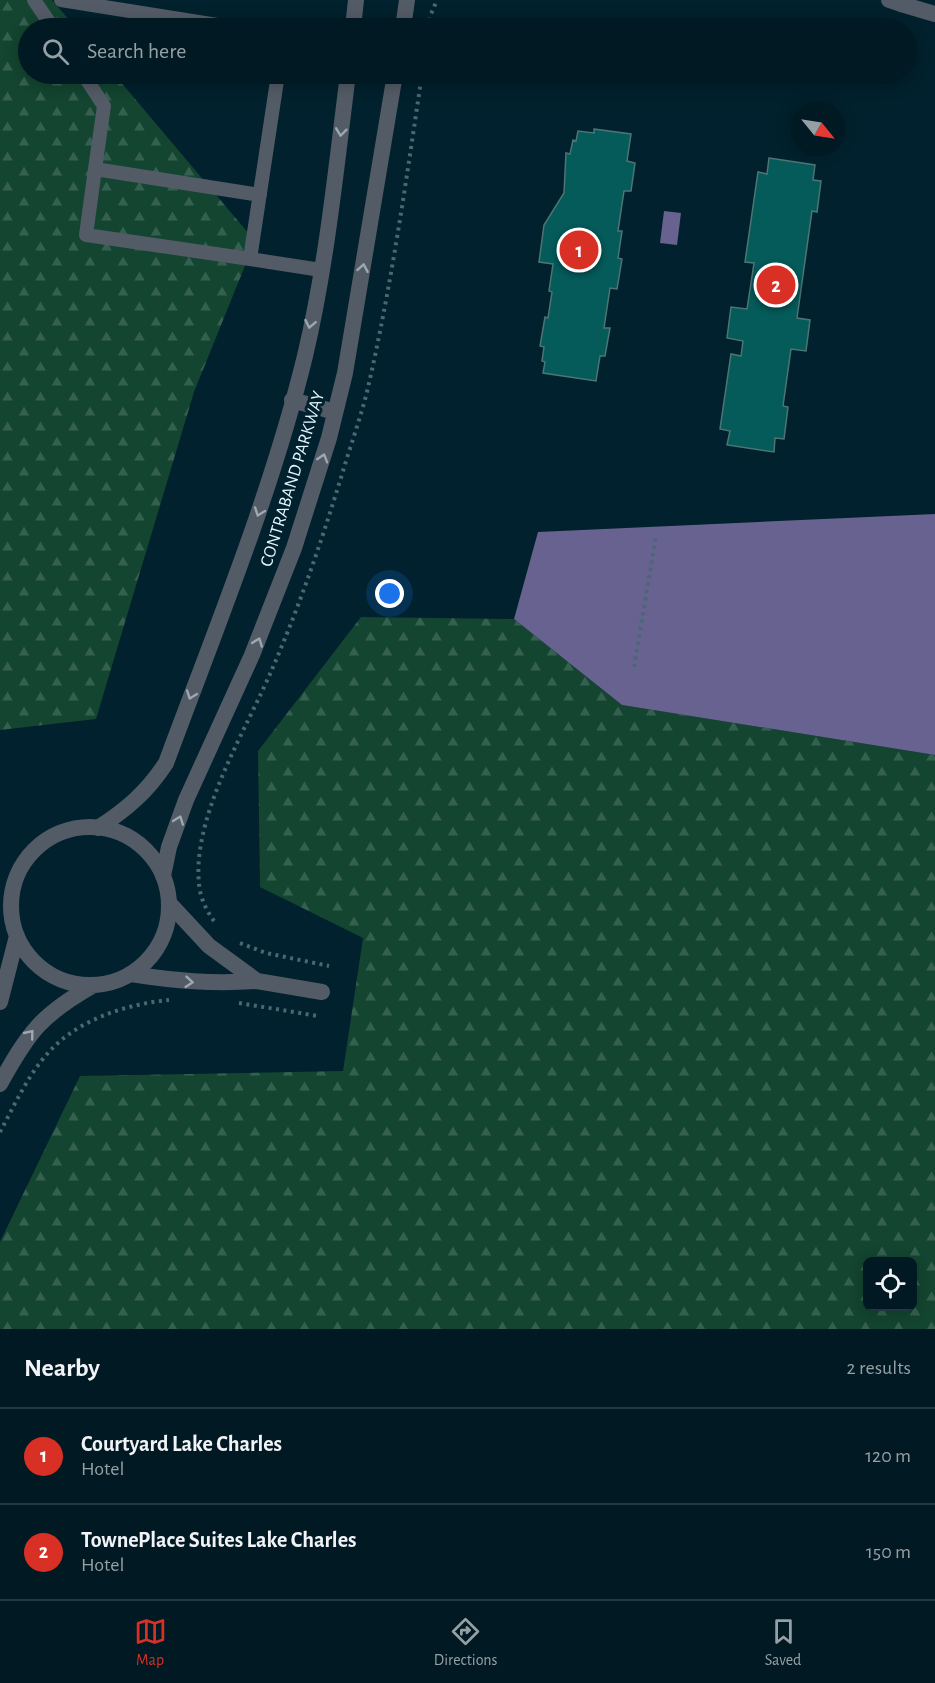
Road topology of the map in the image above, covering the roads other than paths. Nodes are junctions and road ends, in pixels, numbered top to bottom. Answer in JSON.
{"nodes":[{"id":1,"x":34,"y":0,"type":"edge"},
{"id":2,"x":61,"y":0,"type":"edge"},
{"id":3,"x":356,"y":0,"type":"edge"},
{"id":4,"x":407,"y":0,"type":"edge"},
{"id":5,"x":895,"y":2,"type":"edge"},
{"id":6,"x":935,"y":14,"type":"edge"},
{"id":7,"x":46,"y":18,"type":"edge"},
{"id":8,"x":174,"y":18,"type":"edge"},
{"id":9,"x":354,"y":18,"type":"edge"},
{"id":10,"x":404,"y":18,"type":"edge"},
{"id":11,"x":90,"y":84,"type":"edge"},
{"id":12,"x":277,"y":84,"type":"edge"},
{"id":13,"x":347,"y":84,"type":"edge"},
{"id":14,"x":393,"y":84,"type":"edge"},
{"id":15,"x":95,"y":169,"type":"junction"},
{"id":16,"x":260,"y":195,"type":"junction"},
{"id":17,"x":250,"y":259,"type":"junction"},
{"id":18,"x":321,"y":270,"type":"junction"},
{"id":19,"x":292,"y":400,"type":"junction"},
{"id":20,"x":335,"y":412,"type":"junction"},
{"id":21,"x":98,"y":828,"type":"junction"},
{"id":22,"x":163,"y":876,"type":"junction"},
{"id":23,"x":169,"y":903,"type":"junction"},
{"id":24,"x":17,"y":936,"type":"junction"},
{"id":25,"x":131,"y":974,"type":"junction"},
{"id":26,"x":257,"y":981,"type":"junction"},
{"id":27,"x":92,"y":986,"type":"junction"},
{"id":28,"x":322,"y":992,"type":"dead end"},
{"id":29,"x":0,"y":1002,"type":"edge"},
{"id":30,"x":0,"y":1084,"type":"edge"}],
"edges":[{"from":1,"to":7,"type":"lane"},
{"from":2,"to":8,"type":"lane"},
{"from":3,"to":9,"type":"street"},
{"from":4,"to":10,"type":"street"},
{"from":5,"to":6,"type":"street"},
{"from":11,"to":15,"type":"lane"},
{"from":12,"to":16,"type":"lane"},
{"from":13,"to":18,"type":"street","name":"CONTRABAND PARKWAY","one_way":true},
{"from":20,"to":14,"type":"street","name":"CONTRABAND PARKWAY","one_way":true},
{"from":15,"to":16,"type":"lane"},
{"from":15,"to":17,"type":"lane"},
{"from":16,"to":17,"type":"lane"},
{"from":17,"to":18,"type":"lane"},
{"from":18,"to":19,"type":"street","name":"CONTRABAND PARKWAY","one_way":true},
{"from":19,"to":20,"type":"street"},
{"from":19,"to":21,"type":"street","name":"CONTRABAND PARKWAY","one_way":true},
{"from":22,"to":20,"type":"street","name":"CONTRABAND PARKWAY","one_way":true},
{"from":21,"to":22,"type":"street"},
{"from":21,"to":24,"type":"street"},
{"from":22,"to":23,"type":"street"},
{"from":23,"to":25,"type":"street"},
{"from":23,"to":26,"type":"street"},
{"from":24,"to":27,"type":"street"},
{"from":24,"to":29,"type":"street"},
{"from":25,"to":26,"type":"street","one_way":true},
{"from":25,"to":27,"type":"street"},
{"from":26,"to":28,"type":"street"},
{"from":30,"to":27,"type":"street","one_way":true}]}
